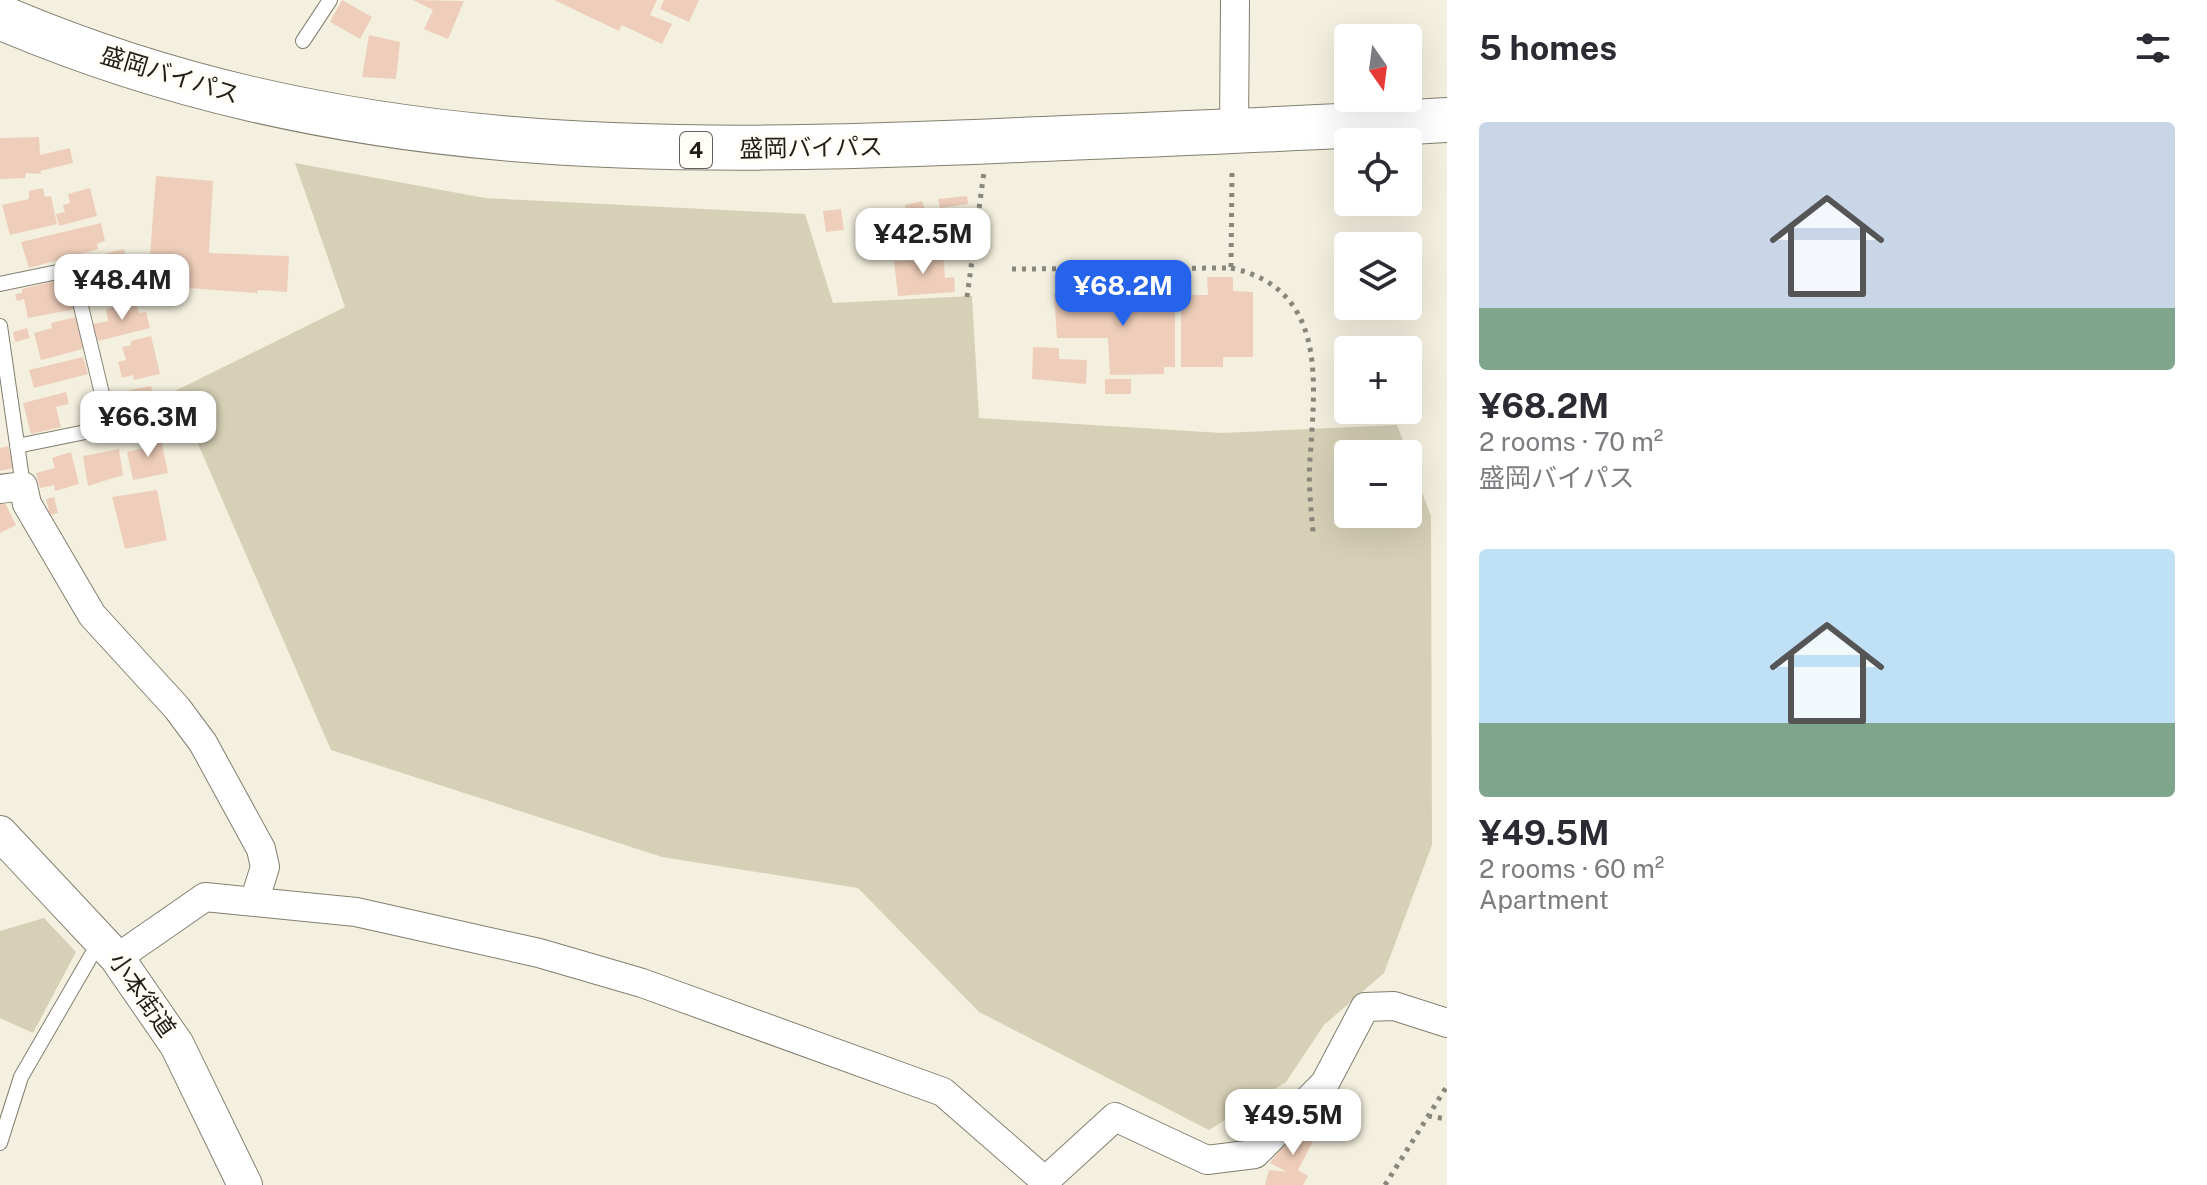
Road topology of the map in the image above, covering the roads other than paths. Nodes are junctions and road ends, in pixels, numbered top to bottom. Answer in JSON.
{"nodes":[{"id":1,"x":330,"y":0,"type":"edge"},
{"id":2,"x":1235,"y":0,"type":"edge"},
{"id":3,"x":0,"y":17,"type":"edge"},
{"id":4,"x":303,"y":41,"type":"dead end"},
{"id":5,"x":0,"y":44,"type":"edge"},
{"id":6,"x":1447,"y":120,"type":"edge"},
{"id":7,"x":1447,"y":148,"type":"edge"},
{"id":8,"x":1422,"y":149,"type":"edge"},
{"id":9,"x":1233,"y":152,"type":"junction"},
{"id":10,"x":1334,"y":154,"type":"edge"},
{"id":11,"x":0,"y":284,"type":"edge"},
{"id":12,"x":0,"y":326,"type":"edge"},
{"id":13,"x":17,"y":446,"type":"junction"},
{"id":14,"x":12,"y":488,"type":"edge"},
{"id":15,"x":0,"y":833,"type":"edge"},
{"id":16,"x":255,"y":899,"type":"junction"},
{"id":17,"x":110,"y":950,"type":"junction"},
{"id":18,"x":1447,"y":1023,"type":"edge"},
{"id":19,"x":0,"y":1143,"type":"edge"},
{"id":20,"x":245,"y":1185,"type":"edge"}],
"edges":[{"from":1,"to":4,"type":"lane"},
{"from":2,"to":9,"type":"street"},
{"from":3,"to":9,"type":"highway","name":"盛岡バイパス","number":"4"},
{"from":5,"to":10,"type":"highway","name":"盛岡バイパス","number":"4"},
{"from":6,"to":9,"type":"highway","name":"盛岡バイパス","number":"4"},
{"from":7,"to":8,"type":"highway"},
{"from":11,"to":13,"type":"lane"},
{"from":12,"to":13,"type":"lane"},
{"from":13,"to":14,"type":"lane"},
{"from":14,"to":16,"type":"street"},
{"from":15,"to":17,"type":"street","name":"小本街道"},
{"from":16,"to":17,"type":"street"},
{"from":16,"to":18,"type":"street"},
{"from":17,"to":19,"type":"lane"},
{"from":17,"to":20,"type":"street","name":"小本街道"}]}
